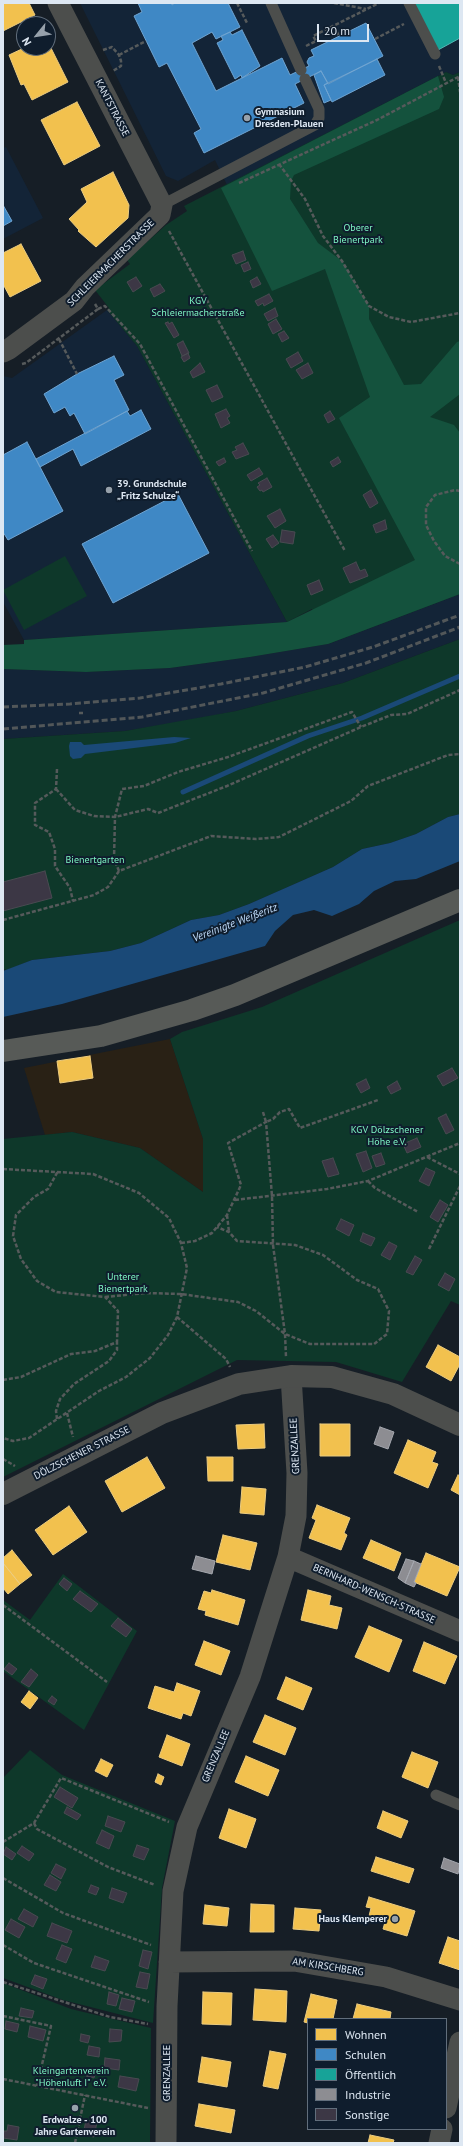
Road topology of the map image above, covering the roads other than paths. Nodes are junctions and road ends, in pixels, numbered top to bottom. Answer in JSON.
{"nodes":[{"id":1,"x":58,"y":3,"type":"edge"},
{"id":2,"x":271,"y":3,"type":"edge"},
{"id":3,"x":409,"y":3,"type":"edge"},
{"id":4,"x":435,"y":54,"type":"dead end"},
{"id":5,"x":163,"y":216,"type":"junction"},
{"id":6,"x":3,"y":352,"type":"edge"},
{"id":7,"x":460,"y":900,"type":"edge"},
{"id":8,"x":3,"y":1051,"type":"edge"},
{"id":9,"x":291,"y":1376,"type":"junction"},
{"id":10,"x":460,"y":1425,"type":"edge"},
{"id":11,"x":3,"y":1494,"type":"edge"},
{"id":12,"x":288,"y":1557,"type":"junction"},
{"id":13,"x":460,"y":1632,"type":"edge"},
{"id":14,"x":436,"y":1795,"type":"dead end"},
{"id":15,"x":460,"y":1805,"type":"edge"},
{"id":16,"x":169,"y":1955,"type":"junction"},
{"id":17,"x":460,"y":2000,"type":"edge"},
{"id":18,"x":460,"y":2042,"type":"edge"},
{"id":19,"x":447,"y":2103,"type":"edge"},
{"id":20,"x":442,"y":2130,"type":"edge"},
{"id":21,"x":166,"y":2143,"type":"edge"},
{"id":22,"x":440,"y":2143,"type":"edge"}],
"edges":[{"from":1,"to":5,"type":"street","name":"KANTSTRASSE"},
{"from":2,"to":5,"type":"lane"},
{"from":3,"to":4,"type":"lane"},
{"from":5,"to":6,"type":"street","name":"SCHLEIERMACHERSTRASSE"},
{"from":7,"to":8,"type":"main road"},
{"from":9,"to":10,"type":"street","name":"DÖLZSCHENER STRASSE"},
{"from":9,"to":11,"type":"street","name":"DÖLZSCHENER STRASSE"},
{"from":9,"to":12,"type":"street","name":"GRENZALLEE"},
{"from":12,"to":13,"type":"street","name":"BERNHARD-WENSCH-STRASSE"},
{"from":12,"to":16,"type":"street","name":"GRENZALLEE"},
{"from":14,"to":15,"type":"lane"},
{"from":16,"to":17,"type":"street","name":"AM KIRSCHBERG"},
{"from":16,"to":21,"type":"street","name":"GRENZALLEE"},
{"from":18,"to":19,"type":"street"},
{"from":20,"to":22,"type":"street"}]}
